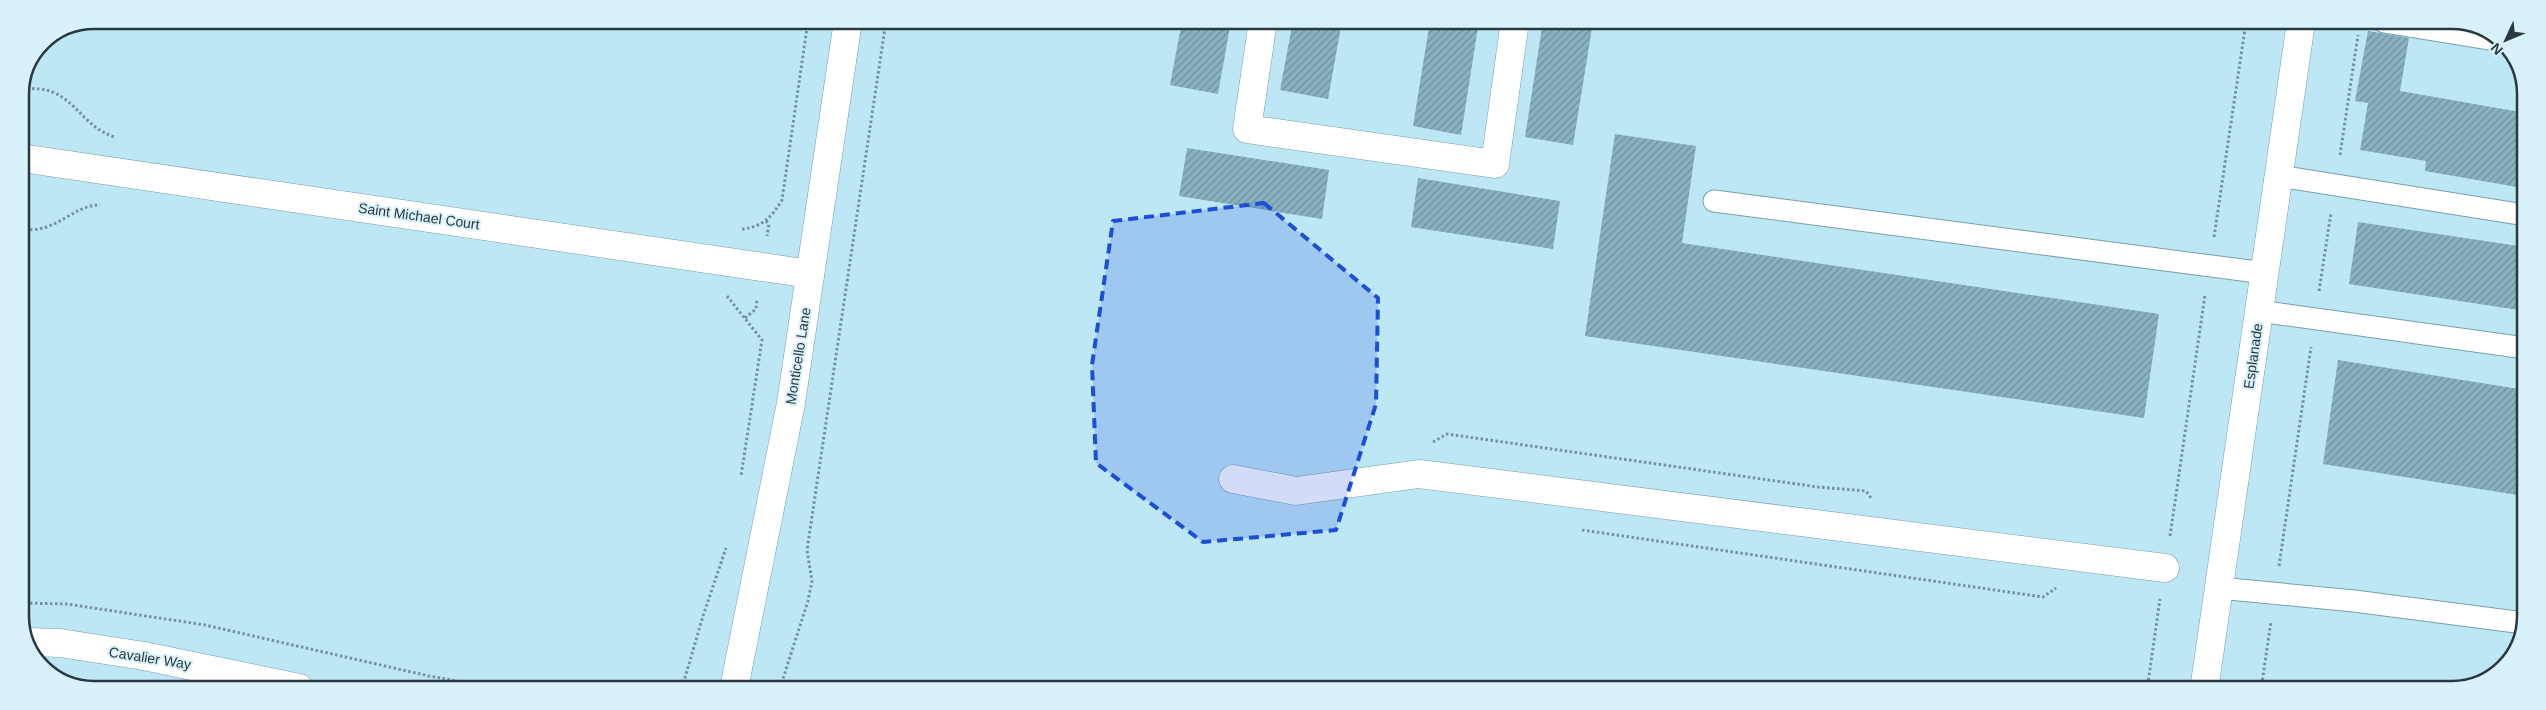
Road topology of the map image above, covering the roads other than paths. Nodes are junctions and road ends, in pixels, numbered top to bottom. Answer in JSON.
{"nodes":[{"id":1,"x":847,"y":29,"type":"edge"},
{"id":2,"x":1262,"y":29,"type":"edge"},
{"id":3,"x":1514,"y":29,"type":"edge"},
{"id":4,"x":2300,"y":29,"type":"edge"},
{"id":5,"x":2427,"y":29,"type":"edge"},
{"id":6,"x":2481,"y":38,"type":"edge"},
{"id":7,"x":29,"y":159,"type":"edge"},
{"id":8,"x":2279,"y":176,"type":"junction"},
{"id":9,"x":1714,"y":202,"type":"dead end"},
{"id":10,"x":2517,"y":214,"type":"edge"},
{"id":11,"x":2265,"y":273,"type":"junction"},
{"id":12,"x":810,"y":274,"type":"junction"},
{"id":13,"x":2259,"y":311,"type":"junction"},
{"id":14,"x":2517,"y":347,"type":"edge"},
{"id":15,"x":1233,"y":479,"type":"dead end"},
{"id":16,"x":2165,"y":568,"type":"road end"},
{"id":17,"x":2219,"y":588,"type":"junction"},
{"id":18,"x":2517,"y":622,"type":"edge"},
{"id":19,"x":35,"y":642,"type":"edge"},
{"id":20,"x":265,"y":681,"type":"edge"},
{"id":21,"x":735,"y":681,"type":"edge"},
{"id":22,"x":2205,"y":681,"type":"edge"}],
"edges":[{"from":1,"to":12,"type":"street","name":"Monticello Lane"},
{"from":2,"to":3,"type":"street"},
{"from":4,"to":8,"type":"street","name":"Esplanade"},
{"from":5,"to":6,"type":"lane"},
{"from":7,"to":12,"type":"street","name":"Saint Michael Court"},
{"from":8,"to":10,"type":"lane"},
{"from":8,"to":11,"type":"street","name":"Esplanade"},
{"from":9,"to":11,"type":"lane"},
{"from":11,"to":13,"type":"street","name":"Esplanade"},
{"from":12,"to":21,"type":"street","name":"Monticello Lane"},
{"from":13,"to":14,"type":"lane"},
{"from":13,"to":17,"type":"street","name":"Esplanade"},
{"from":15,"to":16,"type":"street"},
{"from":17,"to":18,"type":"lane"},
{"from":17,"to":22,"type":"street","name":"Esplanade"},
{"from":19,"to":20,"type":"street","name":"Cavalier Way"}]}
